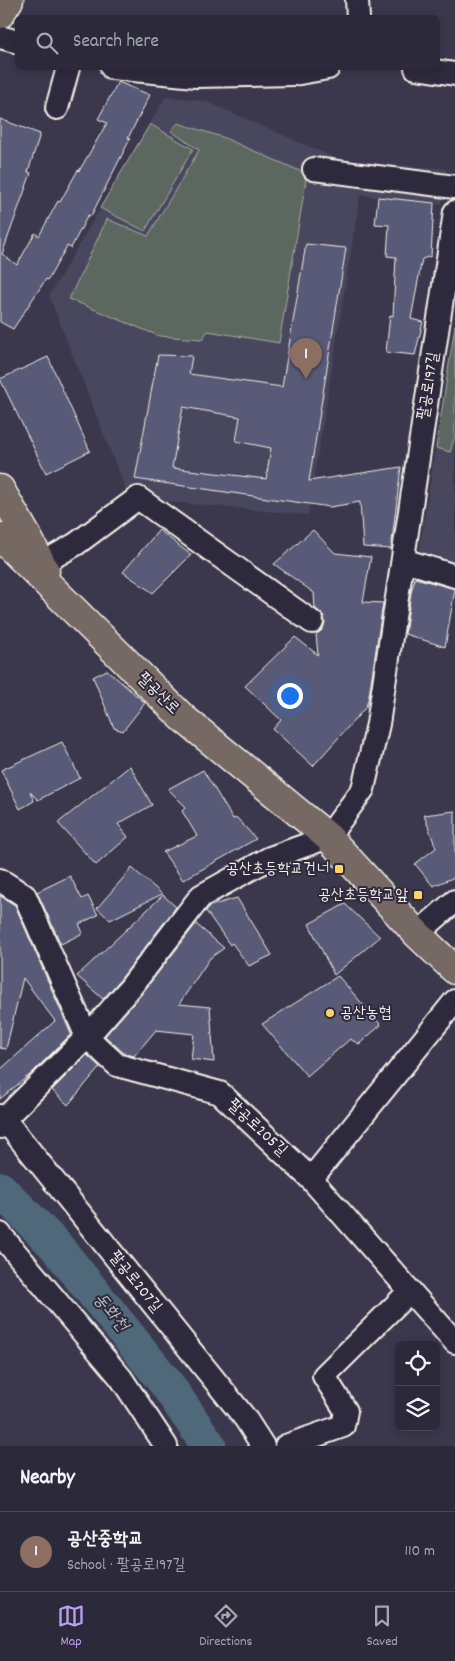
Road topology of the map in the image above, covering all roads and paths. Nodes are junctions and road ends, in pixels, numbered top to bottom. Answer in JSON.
{"nodes":[{"id":1,"x":9,"y":0,"type":"edge"},
{"id":2,"x":357,"y":0,"type":"edge"},
{"id":3,"x":0,"y":14,"type":"edge"},
{"id":4,"x":358,"y":15,"type":"edge"},
{"id":5,"x":0,"y":37,"type":"edge"},
{"id":6,"x":15,"y":41,"type":"edge"},
{"id":7,"x":67,"y":70,"type":"edge"},
{"id":8,"x":133,"y":70,"type":"edge"},
{"id":9,"x":317,"y":70,"type":"edge"},
{"id":10,"x":429,"y":70,"type":"edge"},
{"id":11,"x":455,"y":74,"type":"edge"},
{"id":12,"x":57,"y":108,"type":"dead end"},
{"id":13,"x":314,"y":169,"type":"dead end"},
{"id":14,"x":455,"y":186,"type":"edge"},
{"id":15,"x":455,"y":215,"type":"edge"},
{"id":16,"x":0,"y":489,"type":"edge"},
{"id":17,"x":0,"y":537,"type":"edge"},
{"id":18,"x":403,"y":560,"type":"junction"},
{"id":19,"x":0,"y":561,"type":"edge"},
{"id":20,"x":41,"y":564,"type":"junction"},
{"id":21,"x":455,"y":576,"type":"edge"},
{"id":22,"x":54,"y":591,"type":"junction"},
{"id":23,"x":312,"y":622,"type":"dead end"},
{"id":24,"x":328,"y":837,"type":"junction"},
{"id":25,"x":0,"y":880,"type":"edge"},
{"id":26,"x":455,"y":901,"type":"edge"},
{"id":27,"x":417,"y":934,"type":"junction"},
{"id":28,"x":455,"y":970,"type":"edge"},
{"id":29,"x":455,"y":1001,"type":"edge"},
{"id":30,"x":87,"y":1037,"type":"junction"},
{"id":31,"x":1,"y":1121,"type":"edge"},
{"id":32,"x":312,"y":1179,"type":"junction"},
{"id":33,"x":0,"y":1234,"type":"edge"},
{"id":34,"x":410,"y":1291,"type":"junction"},
{"id":35,"x":455,"y":1342,"type":"edge"},
{"id":36,"x":166,"y":1446,"type":"edge"},
{"id":37,"x":263,"y":1446,"type":"edge"},
{"id":38,"x":286,"y":1446,"type":"edge"}],
"edges":[{"from":1,"to":3,"type":"main road"},
{"from":2,"to":4,"type":"street"},
{"from":5,"to":6,"type":"street"},
{"from":7,"to":12,"type":"street"},
{"from":8,"to":9,"type":"street"},
{"from":10,"to":11,"type":"street"},
{"from":13,"to":14,"type":"street"},
{"from":15,"to":18,"type":"street","name":"팔공로197길"},
{"from":16,"to":20,"type":"main road"},
{"from":17,"to":22,"type":"main road","name":"팔공산로"},
{"from":18,"to":21,"type":"street"},
{"from":18,"to":24,"type":"street","name":"팔공로197길"},
{"from":19,"to":22,"type":"main road"},
{"from":20,"to":22,"type":"main road"},
{"from":20,"to":23,"type":"street"},
{"from":22,"to":24,"type":"main road","name":"팔공산로"},
{"from":24,"to":27,"type":"main road","name":"팔공산로"},
{"from":24,"to":30,"type":"street"},
{"from":25,"to":30,"type":"street","name":"팔공로205길"},
{"from":26,"to":27,"type":"street"},
{"from":27,"to":28,"type":"main road","name":"팔공산로"},
{"from":29,"to":32,"type":"street"},
{"from":30,"to":31,"type":"street"},
{"from":30,"to":32,"type":"street","name":"팔공로205길"},
{"from":31,"to":37,"type":"street","name":"팔공로207길"},
{"from":32,"to":34,"type":"street","name":"팔공로205길"},
{"from":33,"to":36,"type":"street"},
{"from":34,"to":35,"type":"street","name":"팔공로205길"},
{"from":34,"to":38,"type":"street"}]}
